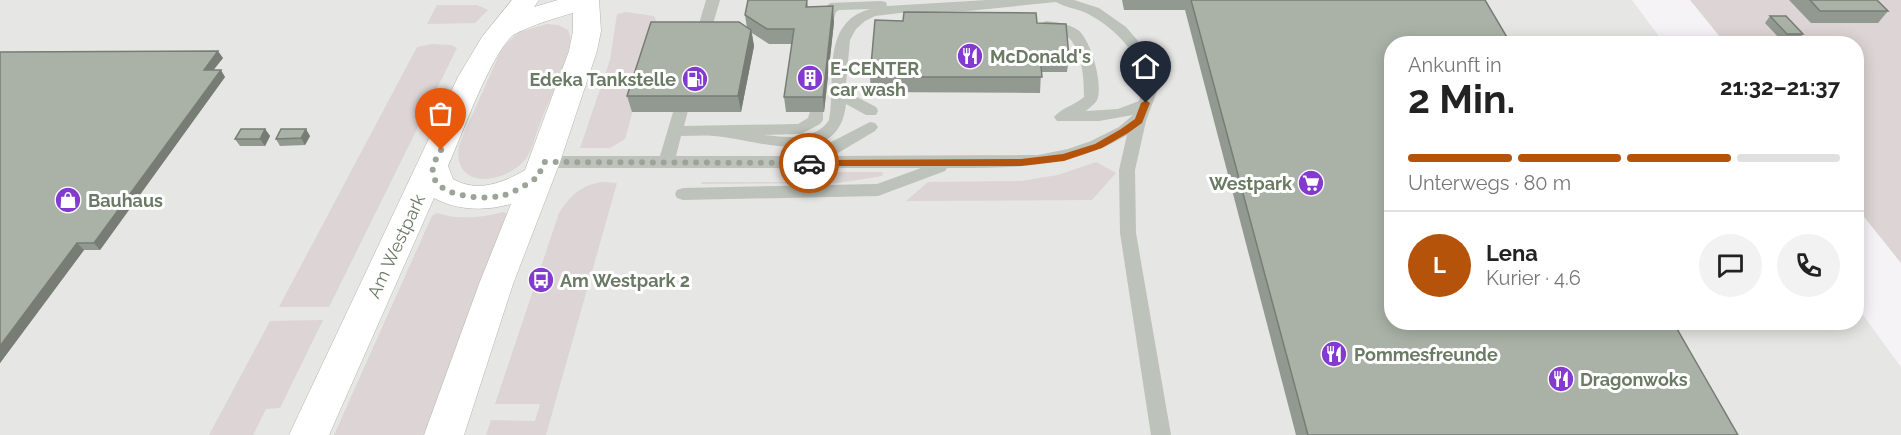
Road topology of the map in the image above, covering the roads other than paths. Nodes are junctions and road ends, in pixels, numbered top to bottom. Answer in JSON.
{"nodes":[{"id":1,"x":713,"y":0,"type":"edge"},
{"id":2,"x":1050,"y":0,"type":"edge"},
{"id":3,"x":1061,"y":0,"type":"edge"},
{"id":4,"x":982,"y":4,"type":"junction"},
{"id":5,"x":590,"y":8,"type":"edge"},
{"id":6,"x":515,"y":13,"type":"edge"},
{"id":7,"x":827,"y":22,"type":"edge"},
{"id":8,"x":895,"y":24,"type":"edge"},
{"id":9,"x":1026,"y":24,"type":"edge"},
{"id":10,"x":842,"y":42,"type":"junction"},
{"id":11,"x":697,"y":54,"type":"edge"},
{"id":12,"x":691,"y":76,"type":"edge"},
{"id":13,"x":838,"y":81,"type":"junction"},
{"id":14,"x":1146,"y":103,"type":"junction"},
{"id":15,"x":816,"y":112,"type":"edge"},
{"id":16,"x":837,"y":118,"type":"junction"},
{"id":17,"x":1138,"y":121,"type":"junction"},
{"id":18,"x":675,"y":130,"type":"junction"},
{"id":19,"x":717,"y":131,"type":"junction"},
{"id":20,"x":843,"y":144,"type":"junction"},
{"id":21,"x":965,"y":162,"type":"junction"},
{"id":22,"x":666,"y":163,"type":"junction"},
{"id":23,"x":794,"y":163,"type":"junction"},
{"id":24,"x":874,"y":163,"type":"junction"},
{"id":25,"x":433,"y":168,"type":"junction"},
{"id":26,"x":541,"y":170,"type":"junction"},
{"id":27,"x":683,"y":194,"type":"dead end"},
{"id":28,"x":309,"y":435,"type":"edge"},
{"id":29,"x":444,"y":435,"type":"edge"},
{"id":30,"x":1161,"y":435,"type":"edge"}],
"edges":[{"from":1,"to":11,"type":"lane"},
{"from":2,"to":4,"type":"lane"},
{"from":3,"to":14,"type":"lane"},
{"from":4,"to":7,"type":"lane"},
{"from":4,"to":10,"type":"lane"},
{"from":5,"to":6,"type":"main road"},
{"from":5,"to":26,"type":"main road"},
{"from":6,"to":25,"type":"main road","name":"Am Westpark"},
{"from":8,"to":10,"type":"lane"},
{"from":9,"to":14,"type":"lane"},
{"from":10,"to":13,"type":"lane"},
{"from":12,"to":18,"type":"lane"},
{"from":13,"to":16,"type":"lane"},
{"from":13,"to":20,"type":"lane"},
{"from":14,"to":17,"type":"lane"},
{"from":15,"to":19,"type":"lane"},
{"from":16,"to":19,"type":"lane"},
{"from":16,"to":20,"type":"lane"},
{"from":17,"to":21,"type":"lane"},
{"from":17,"to":30,"type":"lane"},
{"from":18,"to":19,"type":"lane"},
{"from":18,"to":22,"type":"lane"},
{"from":20,"to":23,"type":"lane"},
{"from":20,"to":24,"type":"lane"},
{"from":21,"to":24,"type":"lane"},
{"from":21,"to":27,"type":"lane"},
{"from":22,"to":23,"type":"lane"},
{"from":22,"to":26,"type":"lane"},
{"from":23,"to":24,"type":"lane"},
{"from":25,"to":26,"type":"main road"},
{"from":25,"to":28,"type":"main road","name":"Am Westpark"},
{"from":26,"to":29,"type":"main road"}]}
